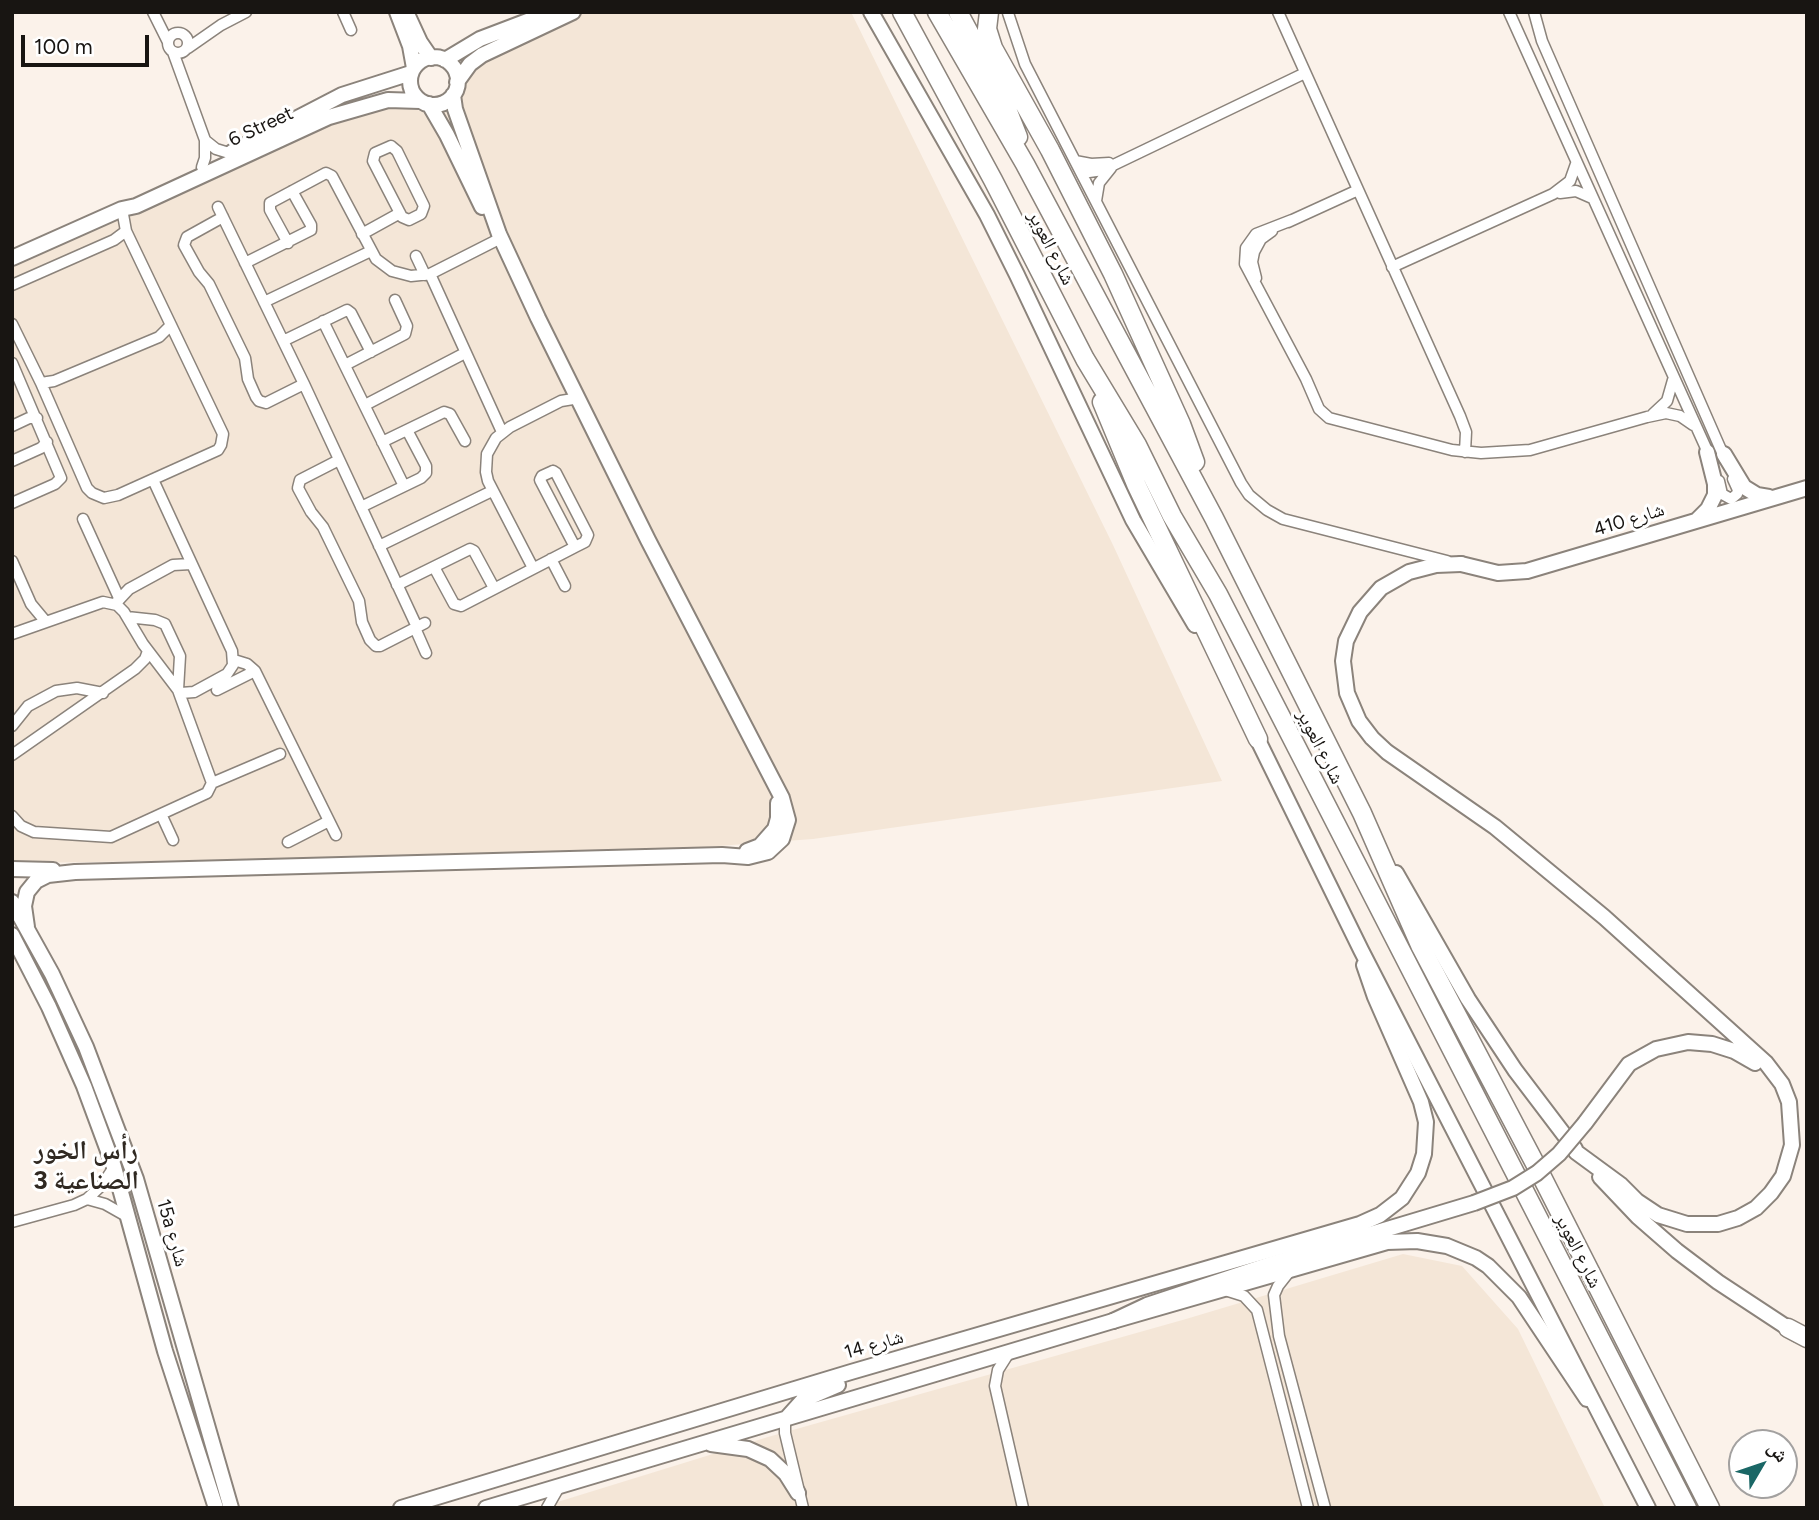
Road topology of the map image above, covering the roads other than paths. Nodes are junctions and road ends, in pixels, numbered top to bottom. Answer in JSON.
{"nodes":[{"id":1,"x":154,"y":12,"type":"edge"},
{"id":2,"x":246,"y":12,"type":"edge"},
{"id":3,"x":343,"y":12,"type":"edge"},
{"id":4,"x":397,"y":12,"type":"edge"},
{"id":5,"x":407,"y":12,"type":"edge"},
{"id":6,"x":551,"y":12,"type":"edge"},
{"id":7,"x":573,"y":12,"type":"edge"},
{"id":8,"x":871,"y":12,"type":"edge"},
{"id":9,"x":902,"y":12,"type":"edge"},
{"id":10,"x":937,"y":12,"type":"edge"},
{"id":11,"x":958,"y":12,"type":"edge"},
{"id":12,"x":989,"y":12,"type":"edge"},
{"id":13,"x":1278,"y":12,"type":"edge"},
{"id":14,"x":1509,"y":12,"type":"edge"},
{"id":15,"x":1534,"y":12,"type":"edge"},
{"id":16,"x":1007,"y":13,"type":"edge"},
{"id":17,"x":221,"y":25,"type":"junction"},
{"id":18,"x":351,"y":30,"type":"dead end"},
{"id":19,"x":181,"y":34,"type":"junction"},
{"id":20,"x":168,"y":42,"type":"junction"},
{"id":21,"x":187,"y":49,"type":"junction"},
{"id":22,"x":173,"y":52,"type":"junction"},
{"id":23,"x":438,"y":59,"type":"junction"},
{"id":24,"x":413,"y":70,"type":"junction"},
{"id":25,"x":1305,"y":73,"type":"junction"},
{"id":26,"x":184,"y":81,"type":"junction"},
{"id":27,"x":455,"y":89,"type":"junction"},
{"id":28,"x":425,"y":103,"type":"junction"},
{"id":29,"x":205,"y":140,"type":"junction"},
{"id":30,"x":229,"y":153,"type":"junction"},
{"id":31,"x":1122,"y":159,"type":"junction"},
{"id":32,"x":1076,"y":161,"type":"junction"},
{"id":33,"x":1025,"y":164,"type":"junction"},
{"id":34,"x":1576,"y":164,"type":"junction"},
{"id":35,"x":202,"y":167,"type":"junction"},
{"id":36,"x":1082,"y":173,"type":"junction"},
{"id":37,"x":1358,"y":190,"type":"junction"},
{"id":38,"x":292,"y":191,"type":"junction"},
{"id":39,"x":1553,"y":194,"type":"junction"},
{"id":40,"x":1592,"y":198,"type":"junction"},
{"id":41,"x":1096,"y":201,"type":"junction"},
{"id":42,"x":122,"y":209,"type":"junction"},
{"id":43,"x":400,"y":213,"type":"junction"},
{"id":44,"x":126,"y":230,"type":"junction"},
{"id":45,"x":362,"y":234,"type":"junction"},
{"id":46,"x":500,"y":236,"type":"junction"},
{"id":47,"x":288,"y":243,"type":"junction"},
{"id":48,"x":371,"y":251,"type":"junction"},
{"id":49,"x":416,"y":256,"type":"dead end"},
{"id":50,"x":12,"y":258,"type":"edge"},
{"id":51,"x":245,"y":263,"type":"junction"},
{"id":52,"x":1392,"y":267,"type":"junction"},
{"id":53,"x":427,"y":275,"type":"junction"},
{"id":54,"x":12,"y":285,"type":"edge"},
{"id":55,"x":395,"y":300,"type":"dead end"},
{"id":56,"x":264,"y":302,"type":"junction"},
{"id":57,"x":323,"y":321,"type":"junction"},
{"id":58,"x":12,"y":324,"type":"edge"},
{"id":59,"x":171,"y":325,"type":"junction"},
{"id":60,"x":283,"y":341,"type":"junction"},
{"id":61,"x":370,"y":352,"type":"junction"},
{"id":62,"x":465,"y":354,"type":"junction"},
{"id":63,"x":1086,"y":359,"type":"junction"},
{"id":64,"x":12,"y":363,"type":"edge"},
{"id":65,"x":345,"y":365,"type":"junction"},
{"id":66,"x":1673,"y":380,"type":"junction"},
{"id":67,"x":16,"y":382,"type":"edge"},
{"id":68,"x":41,"y":383,"type":"junction"},
{"id":69,"x":304,"y":384,"type":"junction"},
{"id":70,"x":576,"y":392,"type":"junction"},
{"id":71,"x":365,"y":405,"type":"junction"},
{"id":72,"x":1647,"y":417,"type":"junction"},
{"id":73,"x":37,"y":418,"type":"junction"},
{"id":74,"x":12,"y":425,"type":"edge"},
{"id":75,"x":1696,"y":428,"type":"junction"},
{"id":76,"x":407,"y":430,"type":"junction"},
{"id":77,"x":502,"y":432,"type":"junction"},
{"id":78,"x":464,"y":441,"type":"dead end"},
{"id":79,"x":47,"y":442,"type":"junction"},
{"id":80,"x":382,"y":442,"type":"junction"},
{"id":81,"x":1465,"y":452,"type":"junction"},
{"id":82,"x":1707,"y":452,"type":"junction"},
{"id":83,"x":1724,"y":454,"type":"junction"},
{"id":84,"x":339,"y":460,"type":"junction"},
{"id":85,"x":12,"y":461,"type":"edge"},
{"id":86,"x":155,"y":484,"type":"dead end"},
{"id":87,"x":404,"y":486,"type":"junction"},
{"id":88,"x":1807,"y":488,"type":"edge"},
{"id":89,"x":492,"y":491,"type":"junction"},
{"id":90,"x":1778,"y":497,"type":"junction"},
{"id":91,"x":12,"y":503,"type":"edge"},
{"id":92,"x":361,"y":507,"type":"junction"},
{"id":93,"x":83,"y":519,"type":"dead end"},
{"id":94,"x":1214,"y":519,"type":"junction"},
{"id":95,"x":1697,"y":520,"type":"junction"},
{"id":96,"x":379,"y":545,"type":"junction"},
{"id":97,"x":575,"y":547,"type":"junction"},
{"id":98,"x":551,"y":559,"type":"junction"},
{"id":99,"x":12,"y":561,"type":"edge"},
{"id":100,"x":191,"y":564,"type":"junction"},
{"id":101,"x":1461,"y":564,"type":"junction"},
{"id":102,"x":434,"y":567,"type":"junction"},
{"id":103,"x":533,"y":568,"type":"junction"},
{"id":104,"x":397,"y":585,"type":"junction"},
{"id":105,"x":565,"y":586,"type":"dead end"},
{"id":106,"x":494,"y":588,"type":"junction"},
{"id":107,"x":117,"y":601,"type":"junction"},
{"id":108,"x":127,"y":617,"type":"junction"},
{"id":109,"x":46,"y":622,"type":"junction"},
{"id":110,"x":419,"y":626,"type":"junction"},
{"id":111,"x":12,"y":634,"type":"edge"},
{"id":112,"x":148,"y":651,"type":"junction"},
{"id":113,"x":426,"y":653,"type":"dead end"},
{"id":114,"x":234,"y":660,"type":"junction"},
{"id":115,"x":255,"y":671,"type":"junction"},
{"id":116,"x":217,"y":690,"type":"dead end"},
{"id":117,"x":177,"y":691,"type":"junction"},
{"id":118,"x":103,"y":693,"type":"junction"},
{"id":119,"x":12,"y":726,"type":"edge"},
{"id":120,"x":1258,"y":739,"type":"junction"},
{"id":121,"x":280,"y":754,"type":"dead end"},
{"id":122,"x":12,"y":755,"type":"edge"},
{"id":123,"x":212,"y":783,"type":"junction"},
{"id":124,"x":1362,"y":813,"type":"junction"},
{"id":125,"x":160,"y":814,"type":"junction"},
{"id":126,"x":12,"y":816,"type":"edge"},
{"id":127,"x":329,"y":821,"type":"junction"},
{"id":128,"x":336,"y":835,"type":"dead end"},
{"id":129,"x":173,"y":840,"type":"dead end"},
{"id":130,"x":288,"y":842,"type":"dead end"},
{"id":131,"x":12,"y":869,"type":"edge"},
{"id":132,"x":75,"y":872,"type":"junction"},
{"id":133,"x":12,"y":902,"type":"edge"},
{"id":134,"x":12,"y":912,"type":"edge"},
{"id":135,"x":27,"y":927,"type":"junction"},
{"id":136,"x":12,"y":934,"type":"edge"},
{"id":137,"x":1361,"y":950,"type":"junction"},
{"id":138,"x":84,"y":1086,"type":"junction"},
{"id":139,"x":1791,"y":1121,"type":"junction"},
{"id":140,"x":1576,"y":1152,"type":"junction"},
{"id":141,"x":114,"y":1167,"type":"junction"},
{"id":142,"x":136,"y":1179,"type":"junction"},
{"id":143,"x":87,"y":1199,"type":"junction"},
{"id":144,"x":128,"y":1217,"type":"junction"},
{"id":145,"x":12,"y":1222,"type":"edge"},
{"id":146,"x":1289,"y":1272,"type":"junction"},
{"id":147,"x":1225,"y":1290,"type":"junction"},
{"id":148,"x":1113,"y":1321,"type":"junction"},
{"id":149,"x":1260,"y":1322,"type":"junction"},
{"id":150,"x":1788,"y":1328,"type":"joint"},
{"id":151,"x":1807,"y":1339,"type":"edge"},
{"id":152,"x":1010,"y":1351,"type":"junction"},
{"id":153,"x":1288,"y":1367,"type":"junction"},
{"id":154,"x":851,"y":1372,"type":"junction"},
{"id":155,"x":785,"y":1420,"type":"junction"},
{"id":156,"x":1607,"y":1427,"type":"junction"},
{"id":157,"x":706,"y":1443,"type":"junction"},
{"id":158,"x":200,"y":1458,"type":"junction"},
{"id":159,"x":216,"y":1461,"type":"junction"},
{"id":160,"x":517,"y":1474,"type":"junction"},
{"id":161,"x":560,"y":1486,"type":"junction"},
{"id":162,"x":798,"y":1493,"type":"junction"},
{"id":163,"x":523,"y":1497,"type":"junction"},
{"id":164,"x":208,"y":1508,"type":"edge"},
{"id":165,"x":216,"y":1508,"type":"edge"},
{"id":166,"x":231,"y":1508,"type":"edge"},
{"id":167,"x":243,"y":1508,"type":"edge"},
{"id":168,"x":401,"y":1508,"type":"edge"},
{"id":169,"x":486,"y":1508,"type":"edge"},
{"id":170,"x":547,"y":1508,"type":"edge"},
{"id":171,"x":803,"y":1508,"type":"edge"},
{"id":172,"x":1023,"y":1508,"type":"edge"},
{"id":173,"x":1308,"y":1508,"type":"edge"},
{"id":174,"x":1325,"y":1508,"type":"edge"},
{"id":175,"x":1648,"y":1508,"type":"edge"},
{"id":176,"x":1687,"y":1508,"type":"edge"},
{"id":177,"x":1710,"y":1508,"type":"edge"}],
"edges":[{"from":1,"to":19,"type":"street"},
{"from":1,"to":20,"type":"street"},
{"from":2,"to":17,"type":"street"},
{"from":3,"to":18,"type":"street"},
{"from":4,"to":24,"type":"main road"},
{"from":5,"to":23,"type":"main road"},
{"from":6,"to":23,"type":"main road"},
{"from":7,"to":27,"type":"main road"},
{"from":8,"to":120,"type":"main road"},
{"from":9,"to":63,"type":"highway","name":"شارع العوير"},
{"from":10,"to":33,"type":"highway","name":"شارع العوير"},
{"from":11,"to":33,"type":"highway"},
{"from":12,"to":94,"type":"highway"},
{"from":13,"to":25,"type":"street"},
{"from":14,"to":34,"type":"street"},
{"from":15,"to":83,"type":"street"},
{"from":16,"to":32,"type":"street"},
{"from":17,"to":19,"type":"street"},
{"from":17,"to":21,"type":"street"},
{"from":19,"to":20,"type":"street"},
{"from":19,"to":21,"type":"street"},
{"from":20,"to":22,"type":"street"},
{"from":21,"to":22,"type":"street"},
{"from":21,"to":26,"type":"street"},
{"from":22,"to":26,"type":"street"},
{"from":23,"to":24,"type":"main road"},
{"from":23,"to":27,"type":"main road"},
{"from":24,"to":28,"type":"main road"},
{"from":24,"to":30,"type":"main road","name":"6 Street"},
{"from":25,"to":31,"type":"street"},
{"from":25,"to":37,"type":"street"},
{"from":26,"to":29,"type":"street"},
{"from":27,"to":28,"type":"main road"},
{"from":27,"to":46,"type":"main road"},
{"from":28,"to":42,"type":"main road","name":"6 Street"},
{"from":28,"to":46,"type":"main road"},
{"from":29,"to":30,"type":"street"},
{"from":29,"to":35,"type":"street"},
{"from":30,"to":35,"type":"main road","name":"6 Street"},
{"from":31,"to":32,"type":"street"},
{"from":31,"to":36,"type":"street"},
{"from":31,"to":41,"type":"street"},
{"from":32,"to":36,"type":"street"},
{"from":33,"to":94,"type":"highway","name":"شارع العوير"},
{"from":34,"to":39,"type":"street"},
{"from":34,"to":40,"type":"street"},
{"from":35,"to":42,"type":"main road","name":"6 Street"},
{"from":36,"to":41,"type":"street"},
{"from":37,"to":52,"type":"street"},
{"from":37,"to":81,"type":"street"},
{"from":38,"to":45,"type":"street"},
{"from":38,"to":47,"type":"street"},
{"from":38,"to":47,"type":"street"},
{"from":39,"to":40,"type":"street"},
{"from":39,"to":52,"type":"street"},
{"from":40,"to":66,"type":"street"},
{"from":41,"to":101,"type":"street"},
{"from":42,"to":44,"type":"street"},
{"from":42,"to":50,"type":"main road","name":"6 Street"},
{"from":43,"to":43,"type":"street"},
{"from":43,"to":45,"type":"street"},
{"from":44,"to":54,"type":"street"},
{"from":44,"to":59,"type":"street"},
{"from":45,"to":48,"type":"street"},
{"from":46,"to":53,"type":"street"},
{"from":46,"to":70,"type":"main road"},
{"from":47,"to":51,"type":"street"},
{"from":48,"to":53,"type":"street"},
{"from":48,"to":56,"type":"street"},
{"from":49,"to":53,"type":"street"},
{"from":51,"to":56,"type":"street"},
{"from":51,"to":69,"type":"street"},
{"from":52,"to":81,"type":"street"},
{"from":53,"to":62,"type":"street"},
{"from":55,"to":61,"type":"street"},
{"from":56,"to":60,"type":"street"},
{"from":57,"to":60,"type":"street"},
{"from":57,"to":61,"type":"street"},
{"from":57,"to":65,"type":"street"},
{"from":58,"to":68,"type":"street"},
{"from":59,"to":68,"type":"street"},
{"from":59,"to":68,"type":"street"},
{"from":60,"to":69,"type":"street"},
{"from":61,"to":65,"type":"street"},
{"from":62,"to":71,"type":"street"},
{"from":62,"to":77,"type":"street"},
{"from":63,"to":120,"type":"highway"},
{"from":63,"to":176,"type":"highway","name":"شارع العوير"},
{"from":64,"to":67,"type":"street"},
{"from":65,"to":71,"type":"street"},
{"from":66,"to":72,"type":"street"},
{"from":66,"to":75,"type":"street"},
{"from":67,"to":73,"type":"street"},
{"from":69,"to":84,"type":"street"},
{"from":70,"to":77,"type":"street"},
{"from":70,"to":132,"type":"main road"},
{"from":71,"to":80,"type":"street"},
{"from":72,"to":75,"type":"street"},
{"from":72,"to":81,"type":"street"},
{"from":73,"to":74,"type":"street"},
{"from":73,"to":79,"type":"street"},
{"from":75,"to":82,"type":"street"},
{"from":76,"to":78,"type":"street"},
{"from":76,"to":80,"type":"street"},
{"from":76,"to":87,"type":"street"},
{"from":77,"to":89,"type":"street"},
{"from":79,"to":85,"type":"street"},
{"from":79,"to":91,"type":"street"},
{"from":80,"to":87,"type":"street"},
{"from":82,"to":83,"type":"street"},
{"from":82,"to":95,"type":"main road"},
{"from":83,"to":90,"type":"main road"},
{"from":84,"to":92,"type":"street"},
{"from":84,"to":110,"type":"street"},
{"from":86,"to":100,"type":"street"},
{"from":87,"to":92,"type":"street"},
{"from":88,"to":90,"type":"main road","name":"شارع 410"},
{"from":89,"to":96,"type":"street"},
{"from":89,"to":103,"type":"street"},
{"from":90,"to":95,"type":"main road","name":"شارع 410"},
{"from":92,"to":96,"type":"street"},
{"from":93,"to":107,"type":"street"},
{"from":94,"to":124,"type":"highway","name":"شارع العوير"},
{"from":95,"to":101,"type":"main road","name":"شارع 410"},
{"from":96,"to":104,"type":"street"},
{"from":97,"to":97,"type":"street"},
{"from":97,"to":98,"type":"street"},
{"from":98,"to":103,"type":"street"},
{"from":98,"to":105,"type":"street"},
{"from":99,"to":109,"type":"street"},
{"from":100,"to":107,"type":"street"},
{"from":100,"to":114,"type":"street"},
{"from":101,"to":139,"type":"main road","name":"شارع 410"},
{"from":102,"to":104,"type":"street"},
{"from":102,"to":106,"type":"street"},
{"from":102,"to":106,"type":"street"},
{"from":103,"to":106,"type":"street"},
{"from":104,"to":110,"type":"street"},
{"from":107,"to":108,"type":"street"},
{"from":107,"to":109,"type":"street"},
{"from":108,"to":112,"type":"street"},
{"from":108,"to":117,"type":"street"},
{"from":109,"to":111,"type":"street"},
{"from":110,"to":113,"type":"street"},
{"from":112,"to":117,"type":"street"},
{"from":112,"to":118,"type":"street"},
{"from":114,"to":115,"type":"street"},
{"from":114,"to":117,"type":"street"},
{"from":115,"to":116,"type":"street"},
{"from":115,"to":127,"type":"street"},
{"from":117,"to":123,"type":"street"},
{"from":118,"to":119,"type":"street"},
{"from":118,"to":122,"type":"street"},
{"from":120,"to":137,"type":"main road"},
{"from":121,"to":123,"type":"street"},
{"from":123,"to":125,"type":"street"},
{"from":124,"to":140,"type":"main road"},
{"from":124,"to":177,"type":"highway","name":"شارع العوير"},
{"from":125,"to":126,"type":"street"},
{"from":125,"to":129,"type":"street"},
{"from":127,"to":128,"type":"street"},
{"from":127,"to":130,"type":"street"},
{"from":131,"to":132,"type":"main road"},
{"from":132,"to":135,"type":"main road"},
{"from":133,"to":135,"type":"main road","name":"15a شارع"},
{"from":134,"to":135,"type":"main road"},
{"from":135,"to":142,"type":"main road","name":"15a شارع"},
{"from":136,"to":138,"type":"main road","name":"15a شارع"},
{"from":137,"to":154,"type":"main road","name":"شارع 14"},
{"from":137,"to":156,"type":"main road"},
{"from":138,"to":141,"type":"main road","name":"15a شارع"},
{"from":138,"to":142,"type":"main road"},
{"from":139,"to":140,"type":"main road"},
{"from":139,"to":148,"type":"main road","bridge":true},
{"from":140,"to":150,"type":"main road"},
{"from":141,"to":143,"type":"street"},
{"from":141,"to":144,"type":"main road","name":"15a شارع"},
{"from":142,"to":159,"type":"main road","name":"15a شارع"},
{"from":143,"to":144,"type":"street"},
{"from":143,"to":145,"type":"street"},
{"from":144,"to":158,"type":"main road","name":"15a شارع"},
{"from":146,"to":147,"type":"main road"},
{"from":146,"to":153,"type":"street"},
{"from":146,"to":156,"type":"main road"},
{"from":147,"to":148,"type":"main road"},
{"from":147,"to":149,"type":"street"},
{"from":148,"to":152,"type":"main road"},
{"from":149,"to":153,"type":"street"},
{"from":149,"to":173,"type":"street"},
{"from":150,"to":151,"type":"highway"},
{"from":152,"to":155,"type":"main road"},
{"from":152,"to":172,"type":"street"},
{"from":153,"to":174,"type":"street"},
{"from":154,"to":155,"type":"main road"},
{"from":154,"to":160,"type":"main road","name":"شارع 14"},
{"from":155,"to":157,"type":"main road"},
{"from":155,"to":162,"type":"street"},
{"from":156,"to":175,"type":"main road"},
{"from":157,"to":161,"type":"main road"},
{"from":157,"to":162,"type":"main road"},
{"from":158,"to":164,"type":"main road"},
{"from":158,"to":165,"type":"main road","name":"15a شارع"},
{"from":159,"to":166,"type":"main road","name":"15a شارع"},
{"from":159,"to":167,"type":"main road"},
{"from":160,"to":163,"type":"main road"},
{"from":160,"to":168,"type":"main road","name":"شارع 14"},
{"from":161,"to":163,"type":"main road"},
{"from":161,"to":170,"type":"street"},
{"from":162,"to":171,"type":"street"},
{"from":163,"to":169,"type":"main road"}]}
